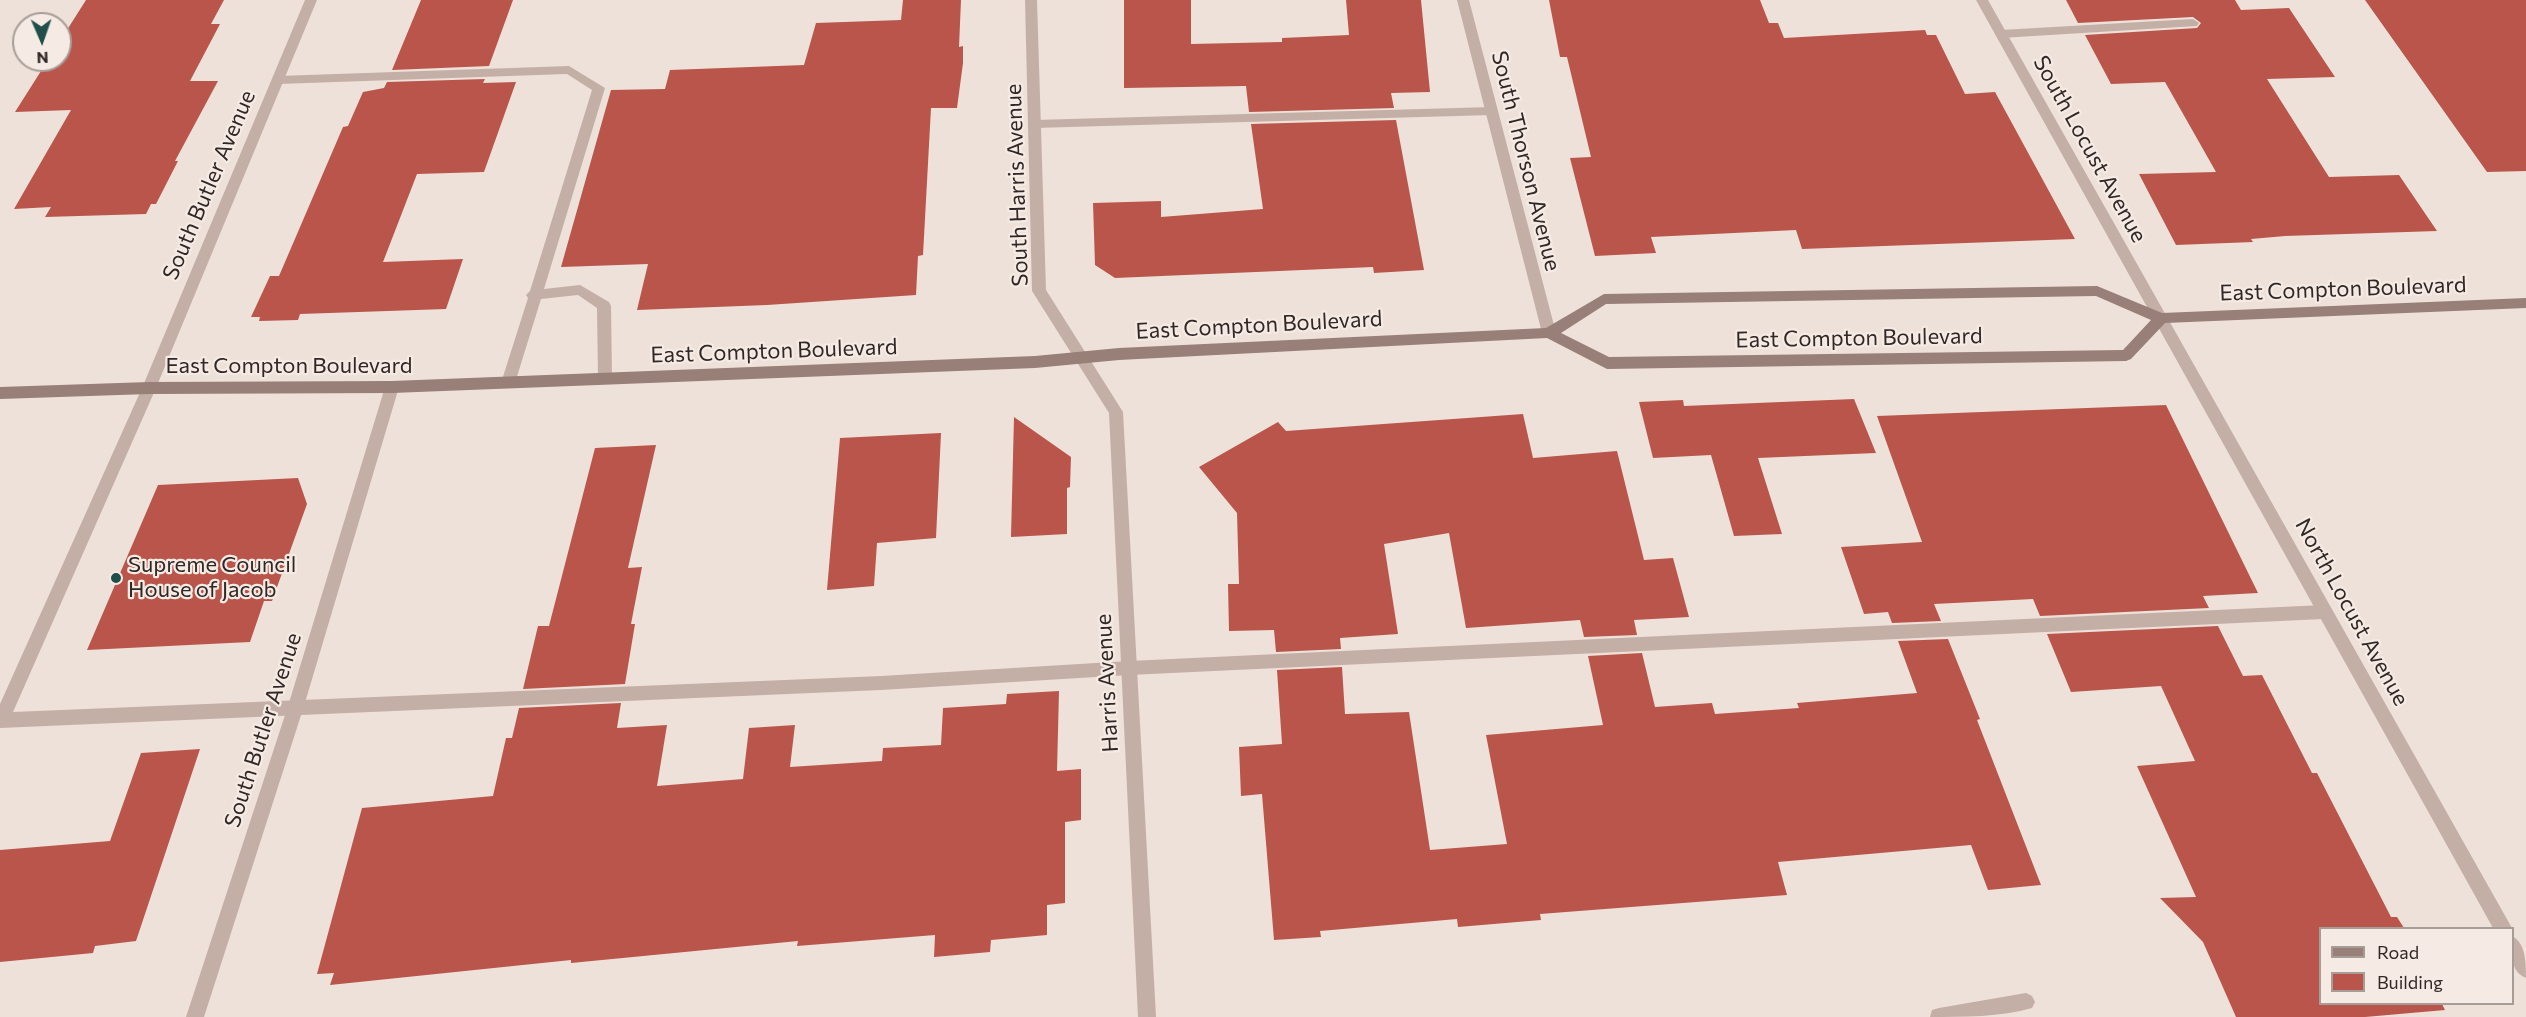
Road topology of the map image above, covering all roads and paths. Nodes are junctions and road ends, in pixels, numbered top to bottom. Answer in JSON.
{"nodes":[{"id":1,"x":311,"y":0,"type":"edge"},
{"id":2,"x":1031,"y":0,"type":"edge"},
{"id":3,"x":1463,"y":0,"type":"edge"},
{"id":4,"x":1982,"y":0,"type":"edge"},
{"id":5,"x":2193,"y":23,"type":"dead end"},
{"id":6,"x":2001,"y":34,"type":"junction"},
{"id":7,"x":278,"y":80,"type":"junction"},
{"id":8,"x":1492,"y":111,"type":"junction"},
{"id":9,"x":1034,"y":124,"type":"junction"},
{"id":10,"x":533,"y":296,"type":"junction"},
{"id":11,"x":2526,"y":303,"type":"edge"},
{"id":12,"x":2161,"y":318,"type":"junction"},
{"id":13,"x":1549,"y":333,"type":"junction"},
{"id":14,"x":1082,"y":357,"type":"junction"},
{"id":15,"x":605,"y":379,"type":"junction"},
{"id":16,"x":508,"y":383,"type":"junction"},
{"id":17,"x":392,"y":387,"type":"junction"},
{"id":18,"x":149,"y":388,"type":"junction"},
{"id":19,"x":0,"y":393,"type":"edge"},
{"id":20,"x":2323,"y":612,"type":"junction"},
{"id":21,"x":1129,"y":668,"type":"junction"},
{"id":22,"x":296,"y":706,"type":"junction"},
{"id":23,"x":0,"y":720,"type":"edge"},
{"id":24,"x":2502,"y":927,"type":"edge"},
{"id":25,"x":2514,"y":948,"type":"edge"},
{"id":26,"x":2526,"y":969,"type":"edge"},
{"id":27,"x":2026,"y":1002,"type":"dead end"},
{"id":28,"x":195,"y":1017,"type":"edge"},
{"id":29,"x":1147,"y":1017,"type":"edge"},
{"id":30,"x":1939,"y":1017,"type":"edge"}],
"edges":[{"from":1,"to":7,"type":"street","name":"South Butler Avenue"},
{"from":2,"to":9,"type":"street","name":"South Harris Avenue"},
{"from":3,"to":8,"type":"street","name":"South Thorson Avenue"},
{"from":4,"to":6,"type":"street","name":"South Locust Avenue"},
{"from":5,"to":6,"type":"street"},
{"from":6,"to":12,"type":"street","name":"South Locust Avenue"},
{"from":7,"to":10,"type":"street"},
{"from":7,"to":18,"type":"street","name":"South Butler Avenue"},
{"from":8,"to":9,"type":"street"},
{"from":8,"to":13,"type":"street","name":"South Thorson Avenue"},
{"from":9,"to":14,"type":"street","name":"South Harris Avenue"},
{"from":10,"to":15,"type":"street"},
{"from":10,"to":16,"type":"street"},
{"from":11,"to":12,"type":"main road","name":"East Compton Boulevard"},
{"from":12,"to":13,"type":"main road","name":"East Compton Boulevard"},
{"from":12,"to":13,"type":"main road","name":"East Compton Boulevard"},
{"from":12,"to":20,"type":"street","name":"North Locust Avenue"},
{"from":13,"to":14,"type":"main road","name":"East Compton Boulevard"},
{"from":14,"to":15,"type":"main road","name":"East Compton Boulevard"},
{"from":14,"to":21,"type":"street","name":"Harris Avenue"},
{"from":15,"to":16,"type":"main road","name":"East Compton Boulevard"},
{"from":16,"to":17,"type":"main road","name":"East Compton Boulevard"},
{"from":17,"to":18,"type":"main road","name":"East Compton Boulevard"},
{"from":17,"to":22,"type":"street","name":"South Butler Avenue"},
{"from":18,"to":19,"type":"main road","name":"East Compton Boulevard"},
{"from":18,"to":23,"type":"street","name":"South Butler Avenue"},
{"from":20,"to":21,"type":"street"},
{"from":20,"to":24,"type":"street","name":"North Locust Avenue"},
{"from":21,"to":22,"type":"street"},
{"from":21,"to":29,"type":"street","name":"Harris Avenue"},
{"from":22,"to":23,"type":"street"},
{"from":22,"to":28,"type":"street","name":"South Butler Avenue"},
{"from":25,"to":26,"type":"street"},
{"from":27,"to":30,"type":"street"}]}
